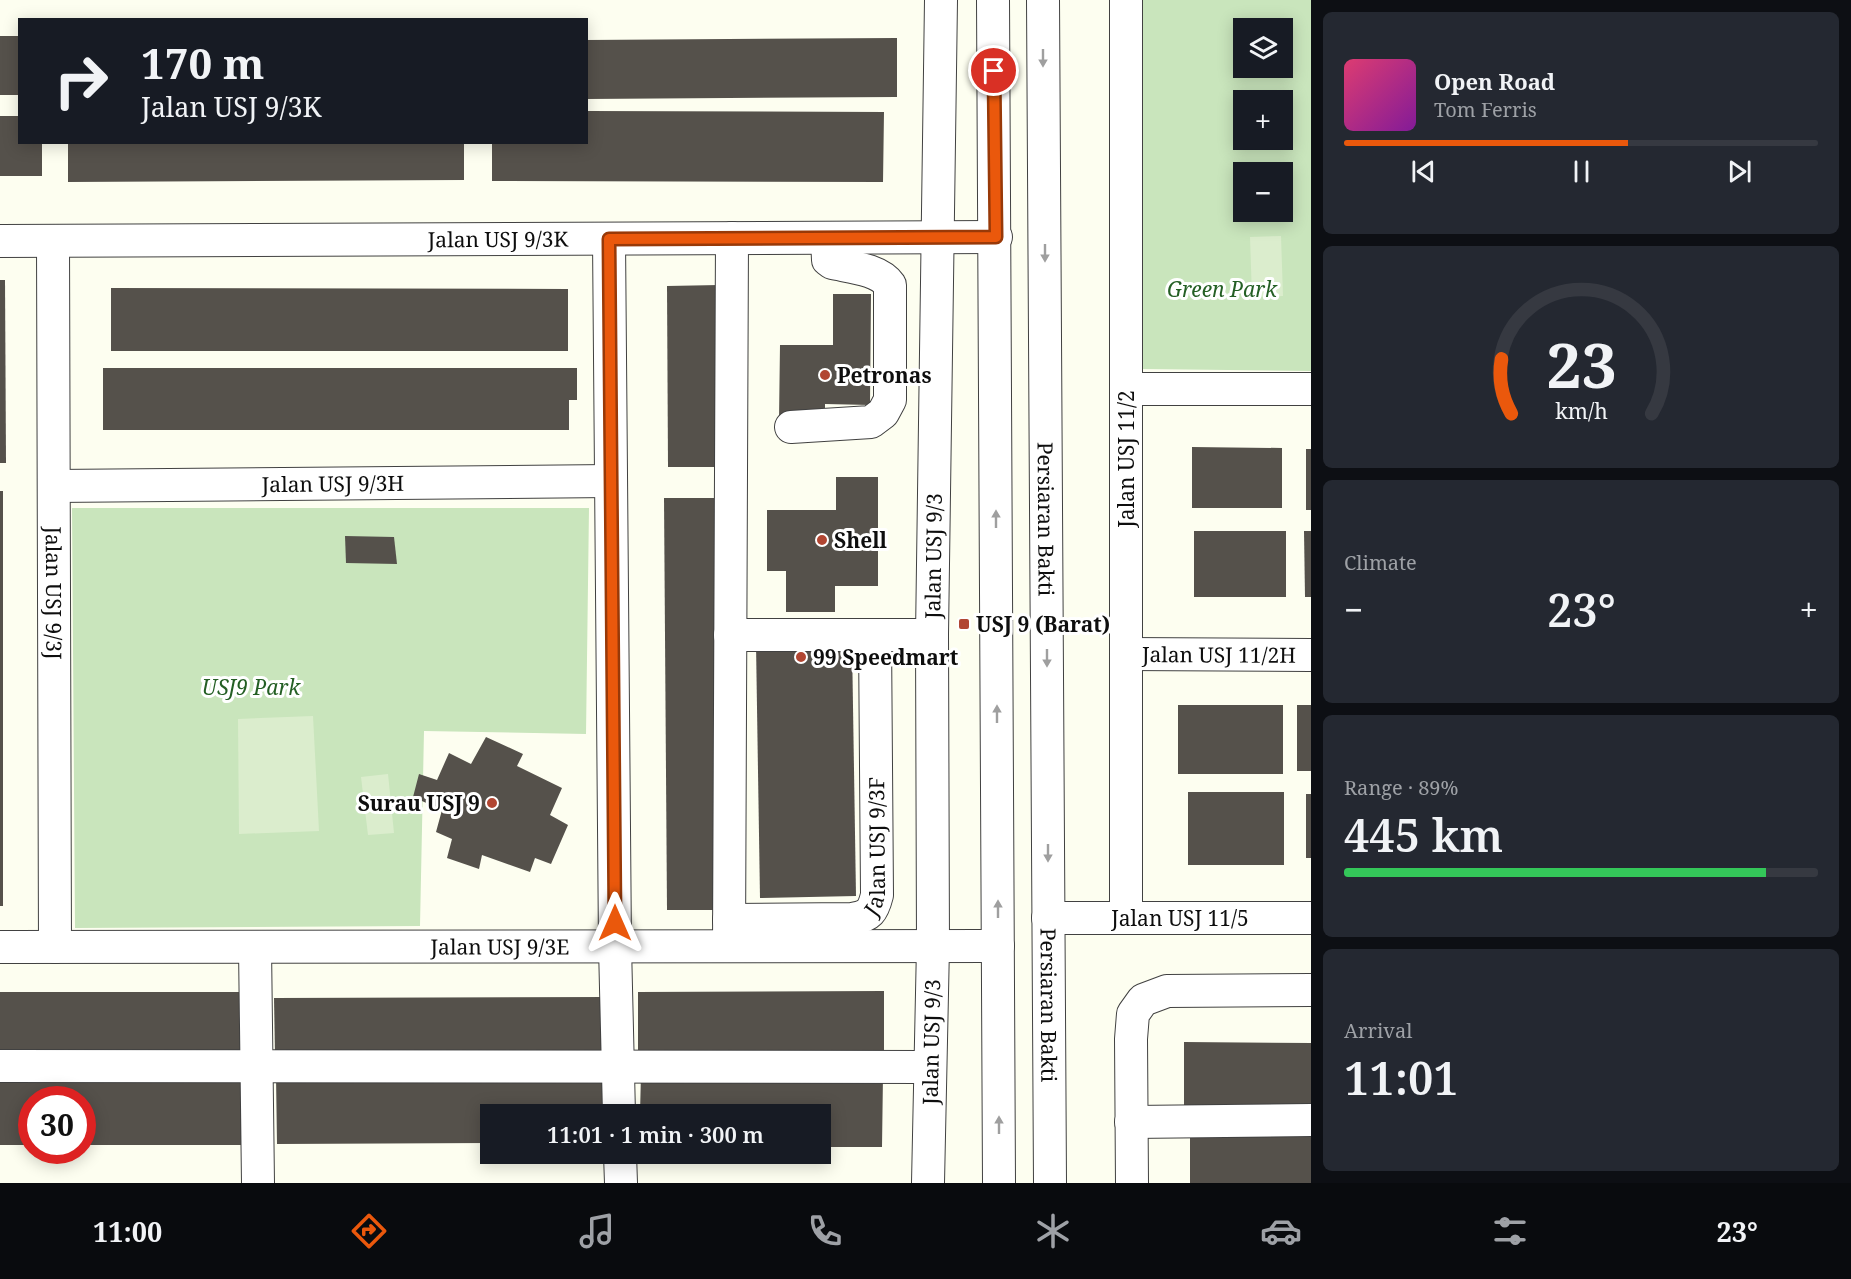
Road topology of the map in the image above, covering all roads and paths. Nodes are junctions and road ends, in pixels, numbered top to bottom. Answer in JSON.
{"nodes":[{"id":1,"x":941,"y":0,"type":"edge"},
{"id":2,"x":993,"y":0,"type":"edge"},
{"id":3,"x":1043,"y":0,"type":"edge"},
{"id":4,"x":1126,"y":0,"type":"edge"},
{"id":5,"x":938,"y":237,"type":"junction"},
{"id":6,"x":996,"y":237,"type":"junction"},
{"id":7,"x":732,"y":238,"type":"junction"},
{"id":8,"x":827,"y":238,"type":"junction"},
{"id":9,"x":609,"y":239,"type":"junction"},
{"id":10,"x":53,"y":241,"type":"junction"},
{"id":11,"x":0,"y":242,"type":"edge"},
{"id":12,"x":1126,"y":389,"type":"junction"},
{"id":13,"x":1311,"y":389,"type":"edge"},
{"id":14,"x":890,"y":400,"type":"junction"},
{"id":15,"x":935,"y":404,"type":"junction"},
{"id":16,"x":791,"y":427,"type":"dead end"},
{"id":17,"x":611,"y":481,"type":"junction"},
{"id":18,"x":54,"y":486,"type":"junction"},
{"id":19,"x":730,"y":635,"type":"junction"},
{"id":20,"x":932,"y":635,"type":"junction"},
{"id":21,"x":875,"y":636,"type":"junction"},
{"id":22,"x":1126,"y":654,"type":"junction"},
{"id":23,"x":1311,"y":655,"type":"edge"},
{"id":24,"x":1048,"y":918,"type":"junction"},
{"id":25,"x":1126,"y":918,"type":"junction"},
{"id":26,"x":1311,"y":918,"type":"edge"},
{"id":27,"x":729,"y":933,"type":"junction"},
{"id":28,"x":56,"y":946,"type":"junction"},
{"id":29,"x":255,"y":946,"type":"junction"},
{"id":30,"x":615,"y":946,"type":"junction"},
{"id":31,"x":933,"y":946,"type":"junction"},
{"id":32,"x":998,"y":946,"type":"junction"},
{"id":33,"x":0,"y":947,"type":"edge"},
{"id":34,"x":1311,"y":990,"type":"edge"},
{"id":35,"x":0,"y":1066,"type":"edge"},
{"id":36,"x":257,"y":1066,"type":"junction"},
{"id":37,"x":618,"y":1066,"type":"junction"},
{"id":38,"x":930,"y":1067,"type":"junction"},
{"id":39,"x":619,"y":1104,"type":"edge"},
{"id":40,"x":1311,"y":1120,"type":"edge"},
{"id":41,"x":1131,"y":1122,"type":"junction"},
{"id":42,"x":620,"y":1164,"type":"edge"},
{"id":43,"x":258,"y":1183,"type":"edge"},
{"id":44,"x":621,"y":1183,"type":"edge"},
{"id":45,"x":928,"y":1183,"type":"edge"},
{"id":46,"x":999,"y":1183,"type":"edge"},
{"id":47,"x":1050,"y":1183,"type":"edge"},
{"id":48,"x":1132,"y":1183,"type":"edge"}],
"edges":[{"from":1,"to":5,"type":"street","name":"Jalan USJ 9/3"},
{"from":2,"to":6,"type":"street"},
{"from":3,"to":24,"type":"street","name":"Persiaran Bakti","one_way":true},
{"from":4,"to":12,"type":"street","name":"Jalan USJ 11/2"},
{"from":5,"to":6,"type":"street","name":"Jalan USJ 9/3K"},
{"from":5,"to":8,"type":"street","name":"Jalan USJ 9/3K"},
{"from":5,"to":15,"type":"street","name":"Jalan USJ 9/3"},
{"from":32,"to":6,"type":"street","one_way":true},
{"from":7,"to":8,"type":"street","name":"Jalan USJ 9/3K"},
{"from":7,"to":9,"type":"street","name":"Jalan USJ 9/3K"},
{"from":7,"to":19,"type":"street"},
{"from":8,"to":14,"type":"street"},
{"from":9,"to":10,"type":"street","name":"Jalan USJ 9/3K"},
{"from":9,"to":17,"type":"street"},
{"from":10,"to":11,"type":"street","name":"Jalan USJ 9/3K"},
{"from":10,"to":18,"type":"street","name":"Jalan USJ 9/3J"},
{"from":12,"to":13,"type":"street"},
{"from":12,"to":22,"type":"street","name":"Jalan USJ 11/2"},
{"from":14,"to":15,"type":"street"},
{"from":14,"to":16,"type":"street"},
{"from":15,"to":20,"type":"street","name":"Jalan USJ 9/3"},
{"from":17,"to":18,"type":"street","name":"Jalan USJ 9/3H"},
{"from":17,"to":30,"type":"street"},
{"from":18,"to":28,"type":"street","name":"Jalan USJ 9/3J"},
{"from":19,"to":21,"type":"street"},
{"from":19,"to":27,"type":"street"},
{"from":20,"to":21,"type":"street"},
{"from":20,"to":31,"type":"street","name":"Jalan USJ 9/3"},
{"from":21,"to":27,"type":"street","name":"Jalan USJ 9/3F"},
{"from":22,"to":23,"type":"street","name":"Jalan USJ 11/2H"},
{"from":22,"to":25,"type":"street","name":"Jalan USJ 11/2"},
{"from":24,"to":25,"type":"street","name":"Jalan USJ 11/5"},
{"from":24,"to":47,"type":"street","name":"Persiaran Bakti"},
{"from":25,"to":26,"type":"street","name":"Jalan USJ 11/5"},
{"from":27,"to":30,"type":"street","name":"Jalan USJ 9/3E"},
{"from":27,"to":31,"type":"street","name":"Jalan USJ 9/3E"},
{"from":28,"to":29,"type":"street","name":"Jalan USJ 9/3E"},
{"from":28,"to":33,"type":"street","name":"Jalan USJ 9/3E"},
{"from":29,"to":30,"type":"street","name":"Jalan USJ 9/3E"},
{"from":29,"to":36,"type":"street"},
{"from":30,"to":37,"type":"street"},
{"from":31,"to":32,"type":"street","name":"Jalan USJ 9/3E"},
{"from":31,"to":38,"type":"street","name":"Jalan USJ 9/3"},
{"from":46,"to":32,"type":"street","one_way":true},
{"from":34,"to":41,"type":"street"},
{"from":35,"to":36,"type":"street"},
{"from":36,"to":37,"type":"street"},
{"from":36,"to":43,"type":"street"},
{"from":37,"to":38,"type":"street"},
{"from":37,"to":39,"type":"street"},
{"from":38,"to":45,"type":"street","name":"Jalan USJ 9/3"},
{"from":40,"to":41,"type":"street"},
{"from":41,"to":48,"type":"street"},
{"from":42,"to":44,"type":"street"}]}
